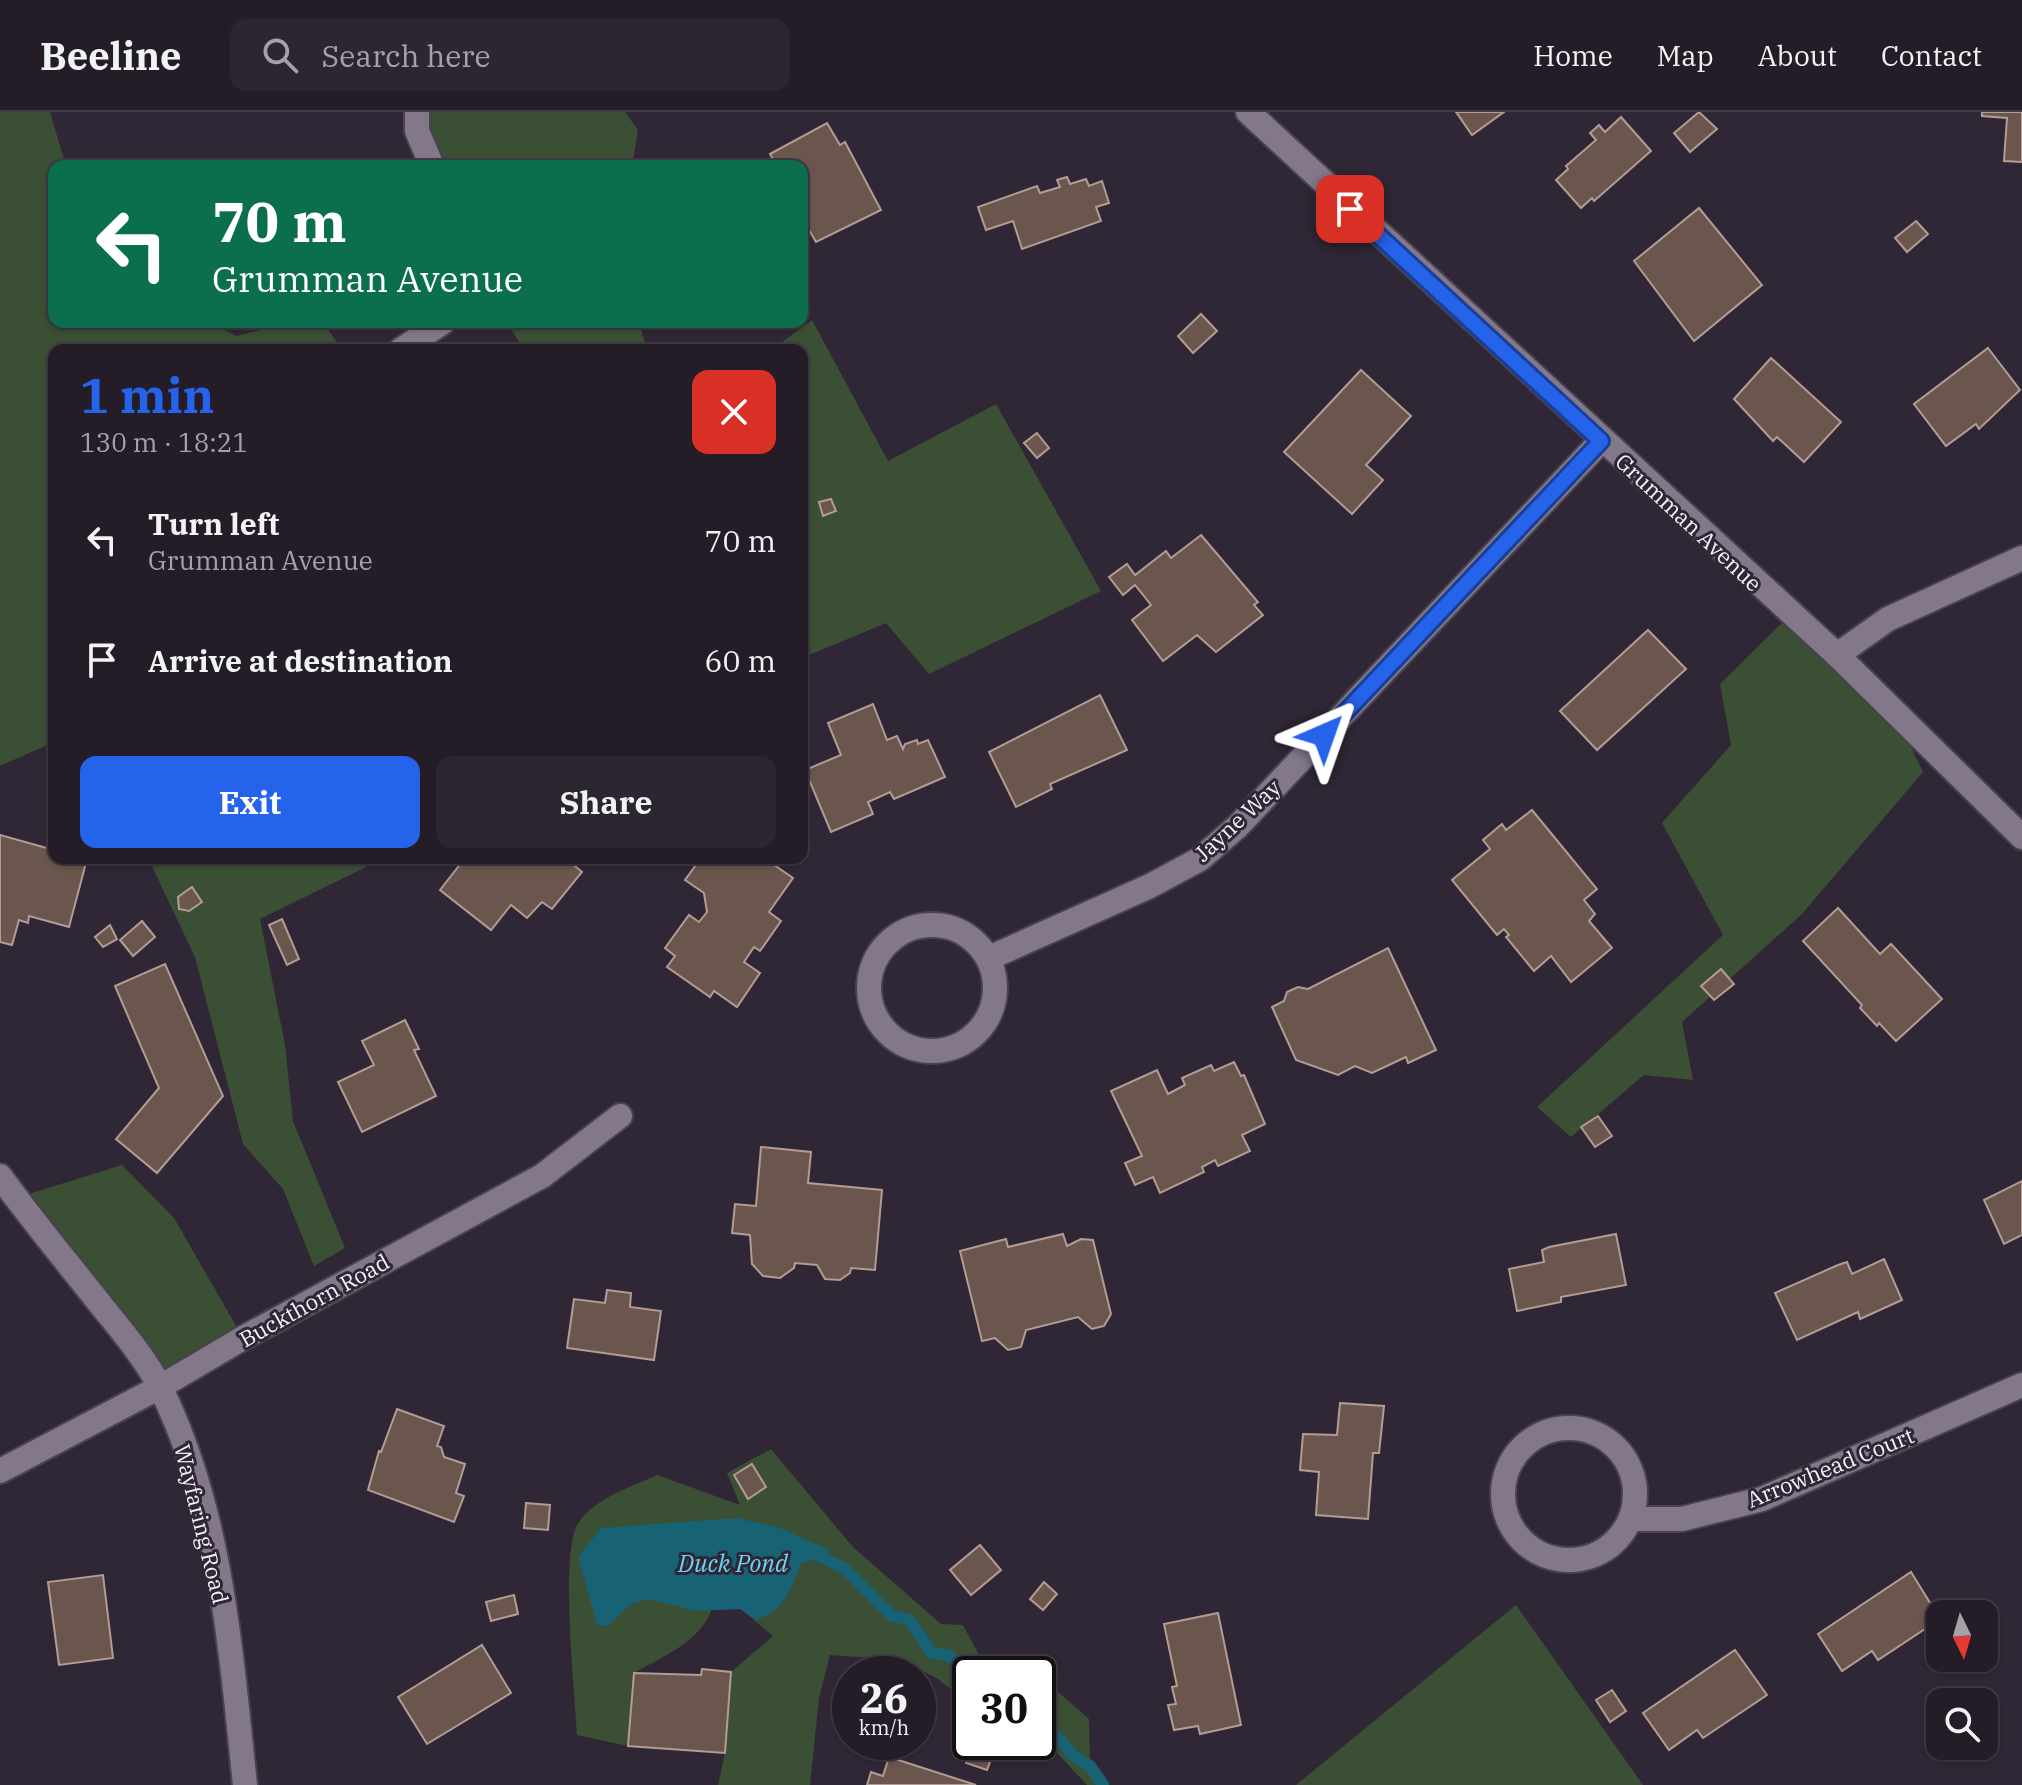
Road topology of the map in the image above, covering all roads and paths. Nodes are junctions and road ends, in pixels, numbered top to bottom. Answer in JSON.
{"nodes":[{"id":1,"x":417,"y":112,"type":"edge"},
{"id":2,"x":1248,"y":112,"type":"edge"},
{"id":3,"x":429,"y":160,"type":"edge"},
{"id":4,"x":434,"y":328,"type":"edge"},
{"id":5,"x":410,"y":344,"type":"edge"},
{"id":6,"x":1601,"y":441,"type":"junction"},
{"id":7,"x":2022,"y":558,"type":"edge"},
{"id":8,"x":1837,"y":655,"type":"junction"},
{"id":9,"x":2022,"y":837,"type":"edge"},
{"id":10,"x":989,"y":958,"type":"junction"},
{"id":11,"x":620,"y":1116,"type":"dead end"},
{"id":12,"x":0,"y":1176,"type":"edge"},
{"id":13,"x":2022,"y":1385,"type":"edge"},
{"id":14,"x":160,"y":1387,"type":"junction"},
{"id":15,"x":0,"y":1471,"type":"edge"},
{"id":16,"x":1631,"y":1519,"type":"junction"},
{"id":17,"x":245,"y":1785,"type":"edge"}],
"edges":[{"from":1,"to":3,"type":"street"},
{"from":2,"to":6,"type":"street","name":"Grumman Avenue"},
{"from":4,"to":5,"type":"street"},
{"from":6,"to":8,"type":"street","name":"Grumman Avenue"},
{"from":6,"to":10,"type":"street","name":"Jayne Way"},
{"from":7,"to":8,"type":"street"},
{"from":8,"to":9,"type":"street","name":"Grumman Avenue"},
{"from":10,"to":10,"type":"street"},
{"from":11,"to":14,"type":"street","name":"Buckthorn Road"},
{"from":12,"to":14,"type":"street","name":"Wayfaring Road"},
{"from":13,"to":16,"type":"street","name":"Arrowhead Court"},
{"from":14,"to":15,"type":"street","name":"Buckthorn Road"},
{"from":14,"to":17,"type":"street","name":"Wayfaring Road"},
{"from":16,"to":16,"type":"street"}]}
